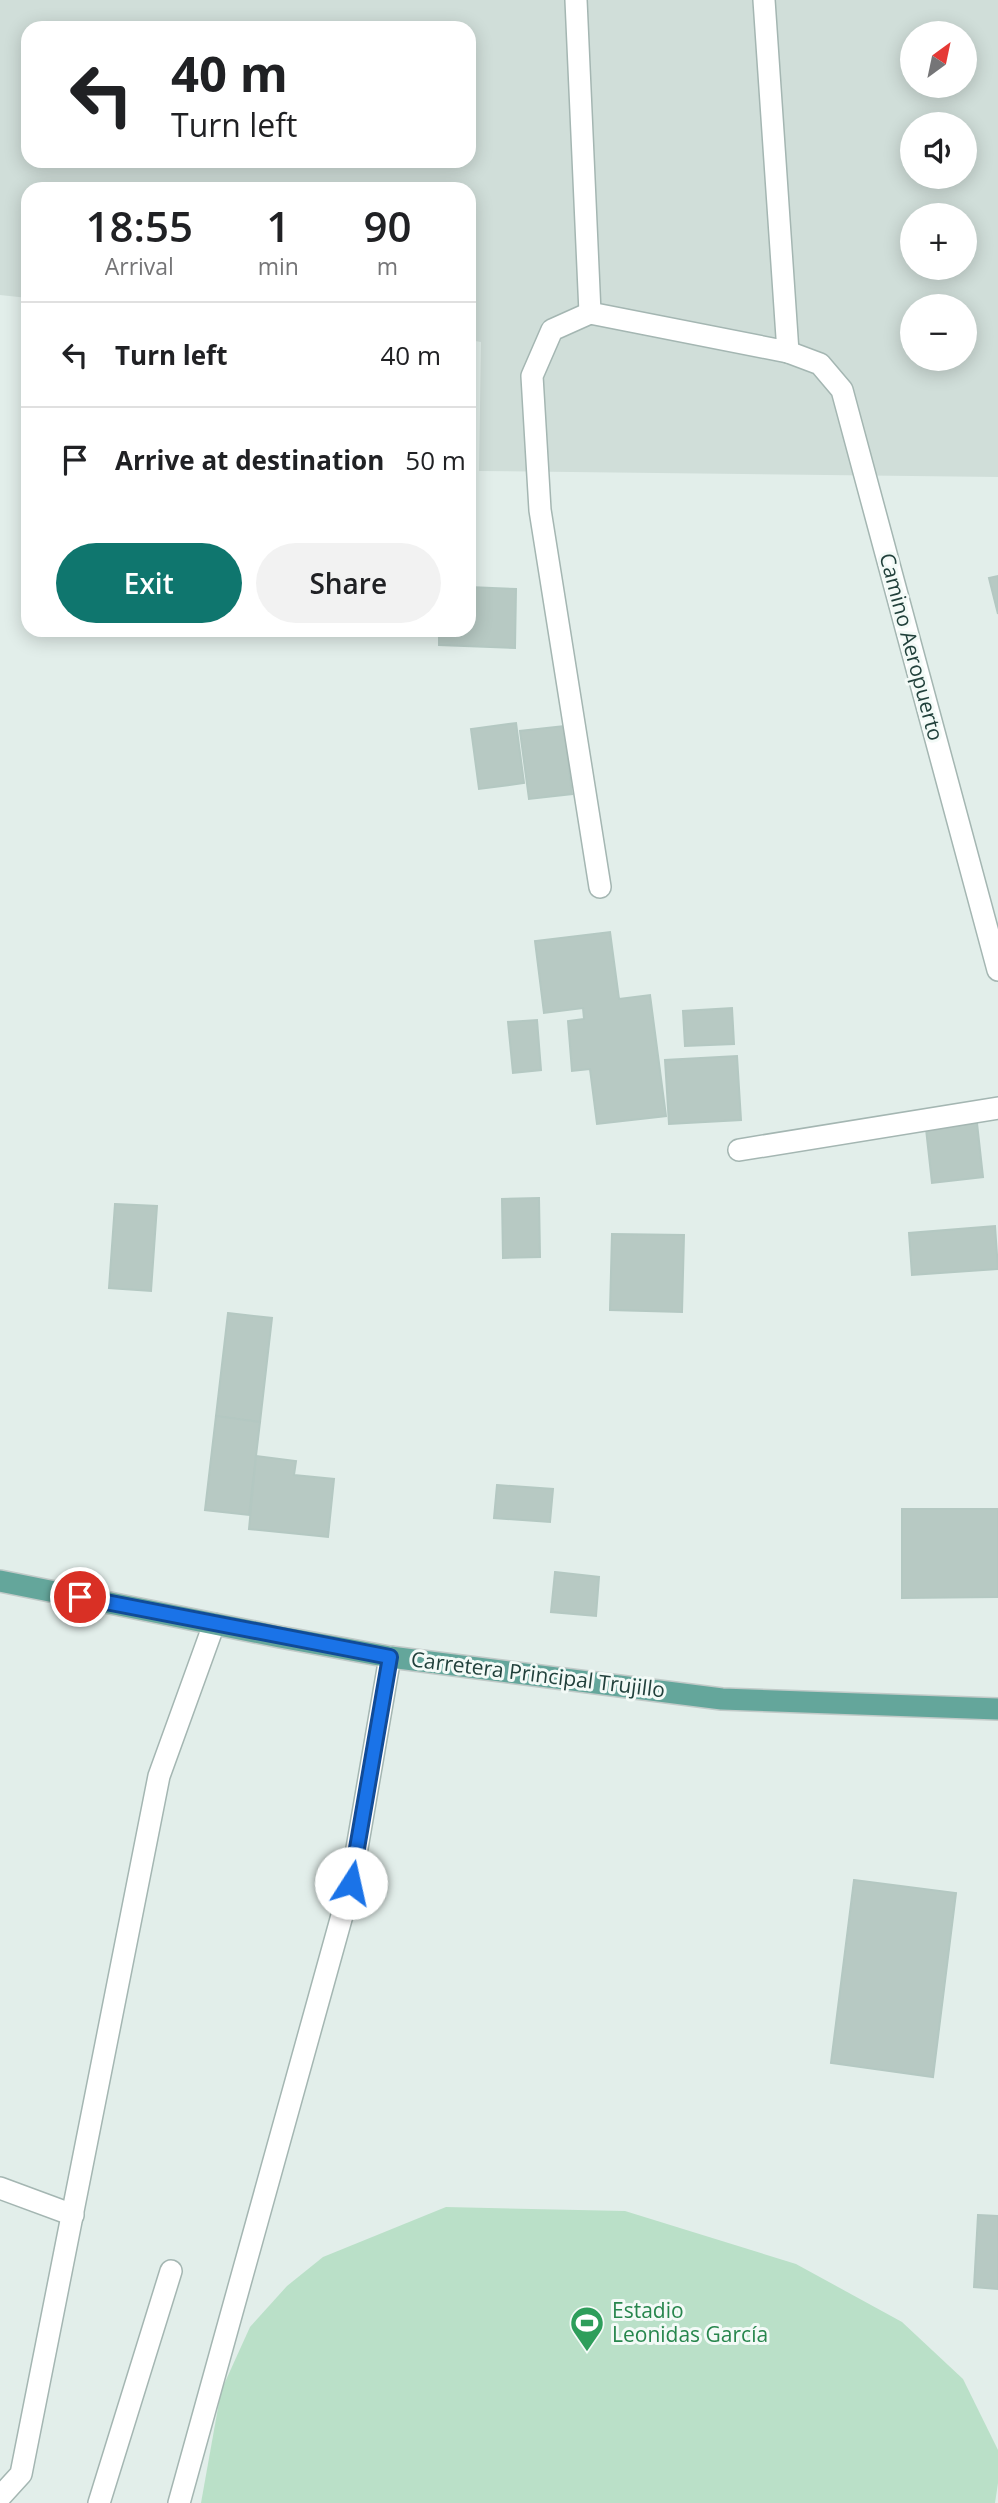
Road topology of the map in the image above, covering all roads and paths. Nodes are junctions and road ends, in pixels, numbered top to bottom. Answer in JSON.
{"nodes":[{"id":1,"x":576,"y":0,"type":"edge"},
{"id":2,"x":764,"y":0,"type":"edge"},
{"id":3,"x":590,"y":313,"type":"junction"},
{"id":4,"x":788,"y":352,"type":"junction"},
{"id":5,"x":600,"y":887,"type":"dead end"},
{"id":6,"x":998,"y":970,"type":"edge"},
{"id":7,"x":998,"y":1108,"type":"edge"},
{"id":8,"x":739,"y":1150,"type":"dead end"},
{"id":9,"x":0,"y":1581,"type":"edge"},
{"id":10,"x":214,"y":1624,"type":"junction"},
{"id":11,"x":390,"y":1657,"type":"junction"},
{"id":12,"x":998,"y":1709,"type":"edge"},
{"id":13,"x":0,"y":2188,"type":"edge"},
{"id":14,"x":73,"y":2215,"type":"junction"},
{"id":15,"x":171,"y":2271,"type":"dead end"},
{"id":16,"x":0,"y":2497,"type":"edge"},
{"id":17,"x":99,"y":2503,"type":"edge"},
{"id":18,"x":179,"y":2503,"type":"edge"}],
"edges":[{"from":1,"to":3,"type":"street"},
{"from":2,"to":4,"type":"street"},
{"from":3,"to":4,"type":"street","name":"Camino Aeropuerto"},
{"from":3,"to":5,"type":"street"},
{"from":4,"to":6,"type":"street","name":"Camino Aeropuerto"},
{"from":7,"to":8,"type":"street"},
{"from":9,"to":10,"type":"main road","name":"Carretera Principal Trujillo"},
{"from":10,"to":11,"type":"main road","name":"Carretera Principal Trujillo"},
{"from":10,"to":14,"type":"street"},
{"from":11,"to":12,"type":"main road","name":"Carretera Principal Trujillo"},
{"from":11,"to":18,"type":"street"},
{"from":13,"to":14,"type":"street"},
{"from":14,"to":16,"type":"street"},
{"from":15,"to":17,"type":"street"}]}
